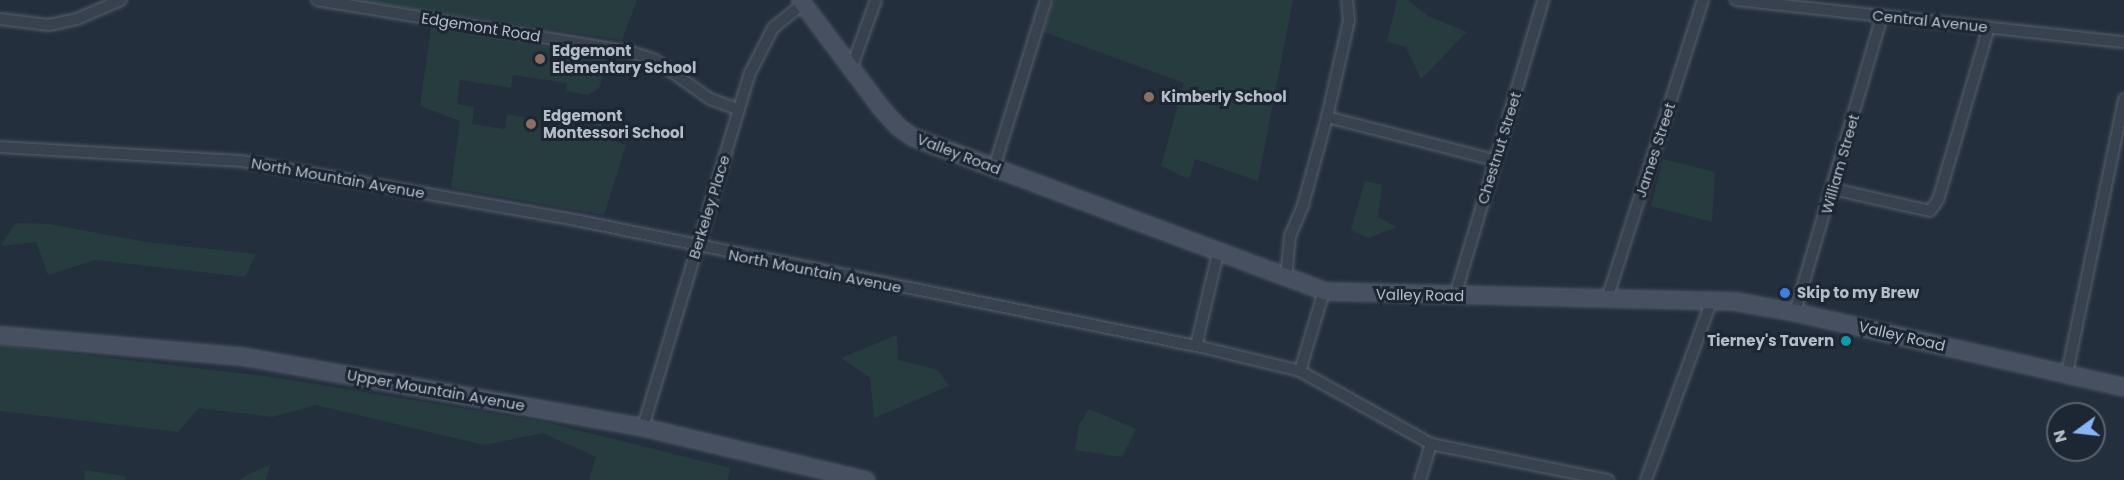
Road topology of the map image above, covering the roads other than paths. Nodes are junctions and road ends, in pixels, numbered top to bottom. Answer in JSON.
{"nodes":[{"id":1,"x":121,"y":0,"type":"edge"},
{"id":2,"x":317,"y":0,"type":"edge"},
{"id":3,"x":876,"y":0,"type":"edge"},
{"id":4,"x":1046,"y":0,"type":"edge"},
{"id":5,"x":1347,"y":0,"type":"edge"},
{"id":6,"x":1543,"y":0,"type":"edge"},
{"id":7,"x":1703,"y":0,"type":"edge"},
{"id":8,"x":1736,"y":0,"type":"edge"},
{"id":9,"x":801,"y":2,"type":"edge"},
{"id":10,"x":1882,"y":16,"type":"junction"},
{"id":11,"x":0,"y":19,"type":"edge"},
{"id":12,"x":1989,"y":27,"type":"junction"},
{"id":13,"x":2124,"y":42,"type":"edge"},
{"id":14,"x":851,"y":69,"type":"junction"},
{"id":15,"x":2124,"y":99,"type":"edge"},
{"id":16,"x":738,"y":109,"type":"junction"},
{"id":17,"x":1327,"y":117,"type":"junction"},
{"id":18,"x":0,"y":147,"type":"edge"},
{"id":19,"x":1495,"y":160,"type":"junction"},
{"id":20,"x":994,"y":168,"type":"junction"},
{"id":21,"x":1833,"y":189,"type":"junction"},
{"id":22,"x":696,"y":248,"type":"junction"},
{"id":23,"x":1218,"y":253,"type":"junction"},
{"id":24,"x":1286,"y":278,"type":"junction"},
{"id":25,"x":1324,"y":291,"type":"junction"},
{"id":26,"x":1455,"y":296,"type":"junction"},
{"id":27,"x":1607,"y":299,"type":"junction"},
{"id":28,"x":1712,"y":300,"type":"junction"},
{"id":29,"x":1795,"y":312,"type":"junction"},
{"id":30,"x":0,"y":335,"type":"edge"},
{"id":31,"x":1196,"y":346,"type":"junction"},
{"id":32,"x":1300,"y":371,"type":"junction"},
{"id":33,"x":2067,"y":373,"type":"junction"},
{"id":34,"x":2124,"y":387,"type":"edge"},
{"id":35,"x":643,"y":427,"type":"junction"},
{"id":36,"x":1431,"y":444,"type":"junction"},
{"id":37,"x":866,"y":480,"type":"edge"},
{"id":38,"x":1420,"y":480,"type":"edge"},
{"id":39,"x":1608,"y":480,"type":"edge"},
{"id":40,"x":1646,"y":480,"type":"edge"}],
"edges":[{"from":1,"to":11,"type":"street"},
{"from":2,"to":16,"type":"street","name":"Edgemont Road"},
{"from":3,"to":14,"type":"street"},
{"from":4,"to":20,"type":"street"},
{"from":5,"to":17,"type":"street"},
{"from":6,"to":19,"type":"street","name":"Chestnut Street"},
{"from":7,"to":27,"type":"street","name":"James Street"},
{"from":8,"to":10,"type":"street","name":"Central Avenue"},
{"from":9,"to":14,"type":"main road","name":"Valley Road"},
{"from":9,"to":16,"type":"street","name":"Berkeley Place"},
{"from":10,"to":12,"type":"street","name":"Central Avenue"},
{"from":10,"to":21,"type":"street","name":"William Street"},
{"from":12,"to":13,"type":"street","name":"Central Avenue"},
{"from":12,"to":21,"type":"street"},
{"from":14,"to":20,"type":"main road","name":"Valley Road"},
{"from":15,"to":33,"type":"street"},
{"from":16,"to":22,"type":"street","name":"Berkeley Place"},
{"from":17,"to":19,"type":"street"},
{"from":17,"to":24,"type":"street"},
{"from":18,"to":22,"type":"street","name":"North Mountain Avenue"},
{"from":19,"to":26,"type":"street","name":"Chestnut Street"},
{"from":20,"to":23,"type":"main road","name":"Valley Road"},
{"from":21,"to":29,"type":"street","name":"William Street"},
{"from":22,"to":31,"type":"street","name":"North Mountain Avenue"},
{"from":22,"to":35,"type":"street","name":"Berkeley Place"},
{"from":23,"to":24,"type":"main road","name":"Valley Road"},
{"from":23,"to":31,"type":"street"},
{"from":24,"to":25,"type":"main road","name":"Valley Road"},
{"from":25,"to":26,"type":"main road","name":"Valley Road"},
{"from":25,"to":32,"type":"street"},
{"from":26,"to":27,"type":"main road","name":"Valley Road"},
{"from":27,"to":28,"type":"main road","name":"Valley Road"},
{"from":28,"to":29,"type":"main road","name":"Valley Road"},
{"from":28,"to":40,"type":"street"},
{"from":29,"to":33,"type":"main road","name":"Valley Road"},
{"from":30,"to":35,"type":"main road","name":"Upper Mountain Avenue"},
{"from":31,"to":32,"type":"street","name":"North Mountain Avenue"},
{"from":32,"to":36,"type":"street","name":"North Mountain Avenue"},
{"from":33,"to":34,"type":"main road","name":"Valley Road"},
{"from":35,"to":37,"type":"main road","name":"Upper Mountain Avenue"},
{"from":36,"to":38,"type":"street"},
{"from":36,"to":39,"type":"street","name":"North Mountain Avenue"}]}
